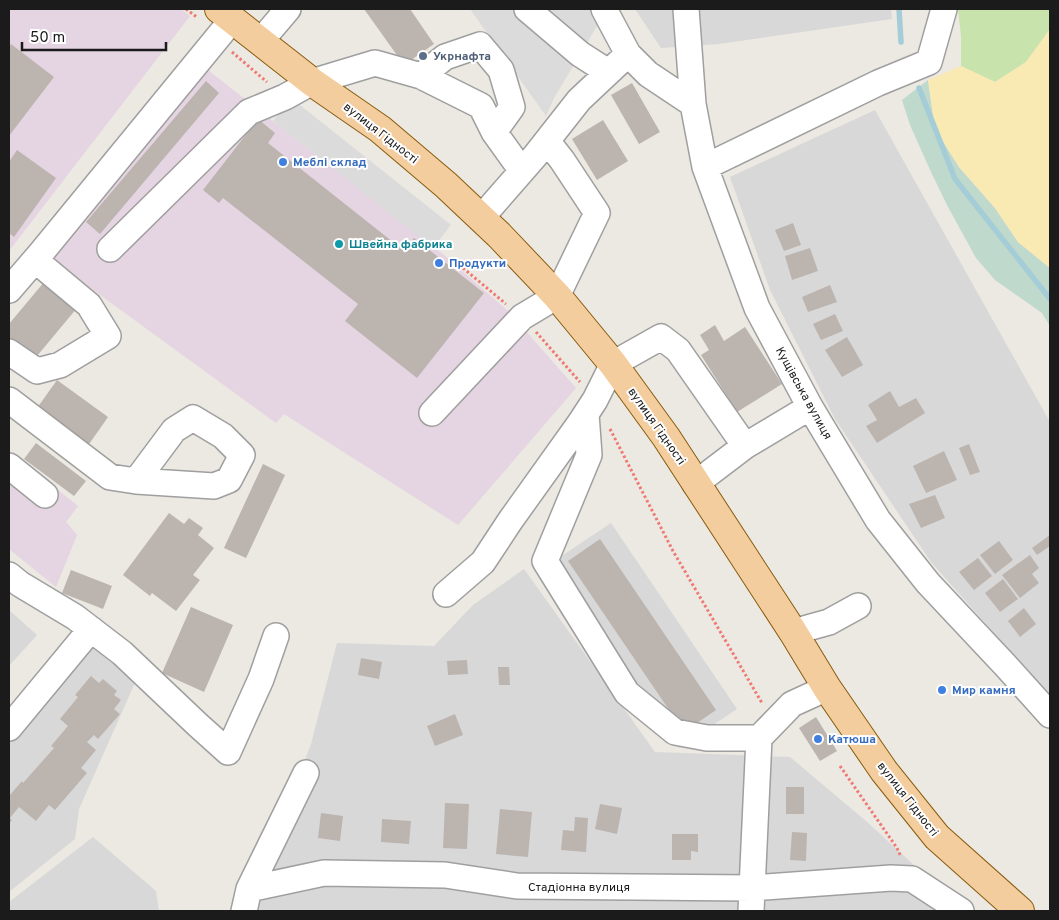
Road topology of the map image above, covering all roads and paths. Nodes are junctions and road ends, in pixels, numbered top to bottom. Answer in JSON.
{"nodes":[{"id":1,"x":288,"y":9,"type":"edge"},
{"id":2,"x":527,"y":9,"type":"edge"},
{"id":3,"x":604,"y":9,"type":"edge"},
{"id":4,"x":686,"y":9,"type":"edge"},
{"id":5,"x":944,"y":9,"type":"edge"},
{"id":6,"x":226,"y":14,"type":"edge"},
{"id":7,"x":260,"y":42,"type":"junction"},
{"id":8,"x":628,"y":54,"type":"junction"},
{"id":9,"x":608,"y":72,"type":"junction"},
{"id":10,"x":421,"y":76,"type":"junction"},
{"id":11,"x":312,"y":82,"type":"junction"},
{"id":12,"x":693,"y":104,"type":"junction"},
{"id":13,"x":494,"y":132,"type":"junction"},
{"id":14,"x":547,"y":141,"type":"junction"},
{"id":15,"x":705,"y":167,"type":"junction"},
{"id":16,"x":522,"y":171,"type":"junction"},
{"id":17,"x":481,"y":218,"type":"junction"},
{"id":18,"x":110,"y":249,"type":"dead end"},
{"id":19,"x":35,"y":260,"type":"junction"},
{"id":20,"x":464,"y":268,"type":"dead end"},
{"id":21,"x":9,"y":290,"type":"edge"},
{"id":22,"x":556,"y":296,"type":"junction"},
{"id":23,"x":522,"y":317,"type":"junction"},
{"id":24,"x":9,"y":352,"type":"edge"},
{"id":25,"x":612,"y":364,"type":"junction"},
{"id":26,"x":9,"y":400,"type":"edge"},
{"id":27,"x":590,"y":407,"type":"junction"},
{"id":28,"x":810,"y":407,"type":"junction"},
{"id":29,"x":432,"y":413,"type":"dead end"},
{"id":30,"x":745,"y":446,"type":"junction"},
{"id":31,"x":9,"y":466,"type":"edge"},
{"id":32,"x":136,"y":481,"type":"dead end"},
{"id":33,"x":696,"y":484,"type":"junction"},
{"id":34,"x":45,"y":496,"type":"dead end"},
{"id":35,"x":9,"y":575,"type":"edge"},
{"id":36,"x":446,"y":594,"type":"dead end"},
{"id":37,"x":858,"y":606,"type":"dead end"},
{"id":38,"x":91,"y":629,"type":"junction"},
{"id":39,"x":793,"y":632,"type":"junction"},
{"id":40,"x":276,"y":636,"type":"dead end"},
{"id":41,"x":827,"y":688,"type":"junction"},
{"id":42,"x":1050,"y":715,"type":"edge"},
{"id":43,"x":9,"y":728,"type":"edge"},
{"id":44,"x":766,"y":731,"type":"junction"},
{"id":45,"x":840,"y":766,"type":"dead end"},
{"id":46,"x":306,"y":773,"type":"dead end"},
{"id":47,"x":912,"y":879,"type":"junction"},
{"id":48,"x":246,"y":900,"type":"edge"},
{"id":49,"x":751,"y":900,"type":"edge"},
{"id":50,"x":961,"y":911,"type":"edge"},
{"id":51,"x":1020,"y":911,"type":"edge"}],
"edges":[{"from":1,"to":7,"type":"street"},
{"from":2,"to":9,"type":"street"},
{"from":3,"to":8,"type":"street"},
{"from":4,"to":12,"type":"street","name":"Кущівська вулиця"},
{"from":5,"to":15,"type":"street"},
{"from":6,"to":7,"type":"main road","name":"вулиця Гідності"},
{"from":6,"to":19,"type":"street"},
{"from":7,"to":11,"type":"main road","name":"вулиця Гідності"},
{"from":8,"to":9,"type":"street"},
{"from":8,"to":12,"type":"street"},
{"from":9,"to":14,"type":"street"},
{"from":10,"to":11,"type":"street"},
{"from":10,"to":13,"type":"street"},
{"from":10,"to":13,"type":"street"},
{"from":11,"to":17,"type":"main road","name":"вулиця Гідності"},
{"from":11,"to":18,"type":"street"},
{"from":12,"to":15,"type":"street","name":"Кущівська вулиця"},
{"from":13,"to":16,"type":"street"},
{"from":14,"to":16,"type":"street"},
{"from":14,"to":22,"type":"street"},
{"from":15,"to":28,"type":"street","name":"Кущівська вулиця"},
{"from":16,"to":17,"type":"street"},
{"from":17,"to":22,"type":"main road","name":"вулиця Гідності"},
{"from":19,"to":21,"type":"street"},
{"from":19,"to":24,"type":"street"},
{"from":20,"to":23,"type":"path"},
{"from":22,"to":23,"type":"street"},
{"from":22,"to":25,"type":"main road","name":"вулиця Гідності"},
{"from":23,"to":27,"type":"path"},
{"from":23,"to":29,"type":"street"},
{"from":25,"to":27,"type":"street"},
{"from":25,"to":30,"type":"street"},
{"from":25,"to":33,"type":"main road","name":"вулиця Гідності"},
{"from":26,"to":32,"type":"street"},
{"from":27,"to":36,"type":"street"},
{"from":27,"to":44,"type":"path"},
{"from":27,"to":44,"type":"street"},
{"from":28,"to":30,"type":"street"},
{"from":28,"to":42,"type":"street","name":"Кущівська вулиця"},
{"from":30,"to":33,"type":"street"},
{"from":31,"to":34,"type":"street"},
{"from":33,"to":39,"type":"main road","name":"вулиця Гідності"},
{"from":35,"to":38,"type":"street"},
{"from":37,"to":39,"type":"street"},
{"from":38,"to":40,"type":"street"},
{"from":38,"to":43,"type":"street"},
{"from":39,"to":41,"type":"main road","name":"вулиця Гідності"},
{"from":41,"to":44,"type":"street"},
{"from":41,"to":51,"type":"main road","name":"вулиця Гідності"},
{"from":44,"to":49,"type":"street"},
{"from":45,"to":47,"type":"path"},
{"from":46,"to":48,"type":"street"},
{"from":47,"to":49,"type":"street","name":"Стадіонна вулиця"},
{"from":47,"to":50,"type":"street"},
{"from":48,"to":49,"type":"street","name":"Стадіонна вулиця"}]}
